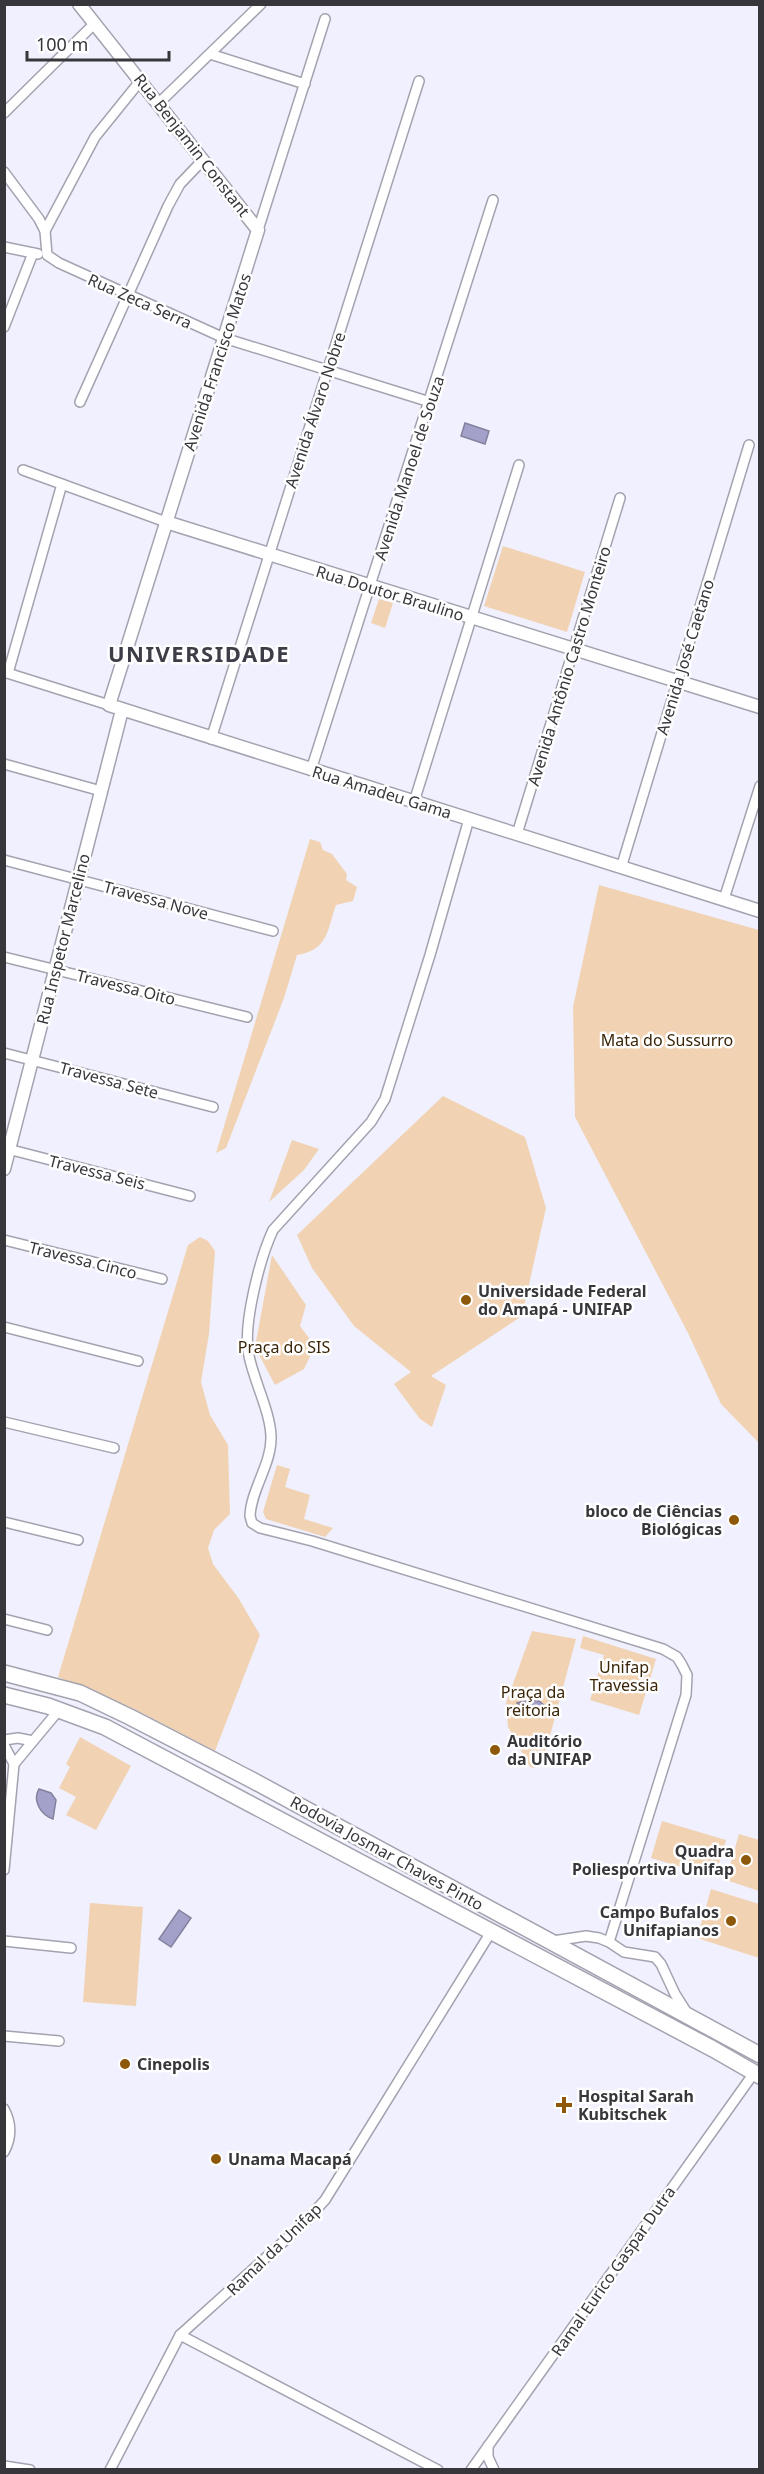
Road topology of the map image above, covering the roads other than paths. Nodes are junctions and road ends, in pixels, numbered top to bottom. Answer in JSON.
{"nodes":[{"id":1,"x":79,"y":4,"type":"edge"},
{"id":2,"x":261,"y":4,"type":"edge"},
{"id":3,"x":325,"y":19,"type":"dead end"},
{"id":4,"x":94,"y":24,"type":"junction"},
{"id":5,"x":210,"y":54,"type":"junction"},
{"id":6,"x":141,"y":80,"type":"junction"},
{"id":7,"x":419,"y":81,"type":"dead end"},
{"id":8,"x":305,"y":84,"type":"junction"},
{"id":9,"x":159,"y":103,"type":"junction"},
{"id":10,"x":4,"y":113,"type":"edge"},
{"id":11,"x":202,"y":160,"type":"junction"},
{"id":12,"x":4,"y":172,"type":"edge"},
{"id":13,"x":493,"y":200,"type":"dead end"},
{"id":14,"x":258,"y":230,"type":"junction"},
{"id":15,"x":45,"y":231,"type":"junction"},
{"id":16,"x":4,"y":247,"type":"edge"},
{"id":17,"x":33,"y":253,"type":"junction"},
{"id":18,"x":46,"y":255,"type":"junction"},
{"id":19,"x":129,"y":296,"type":"junction"},
{"id":20,"x":4,"y":327,"type":"edge"},
{"id":21,"x":224,"y":338,"type":"junction"},
{"id":22,"x":328,"y":369,"type":"junction"},
{"id":23,"x":80,"y":402,"type":"dead end"},
{"id":24,"x":430,"y":402,"type":"junction"},
{"id":25,"x":749,"y":445,"type":"dead end"},
{"id":26,"x":519,"y":465,"type":"dead end"},
{"id":27,"x":23,"y":470,"type":"dead end"},
{"id":28,"x":63,"y":484,"type":"junction"},
{"id":29,"x":620,"y":498,"type":"dead end"},
{"id":30,"x":166,"y":522,"type":"junction"},
{"id":31,"x":269,"y":555,"type":"junction"},
{"id":32,"x":370,"y":587,"type":"junction"},
{"id":33,"x":470,"y":618,"type":"junction"},
{"id":34,"x":574,"y":649,"type":"junction"},
{"id":35,"x":6,"y":673,"type":"edge"},
{"id":36,"x":678,"y":680,"type":"junction"},
{"id":37,"x":109,"y":705,"type":"junction"},
{"id":38,"x":759,"y":707,"type":"edge"},
{"id":39,"x":122,"y":710,"type":"junction"},
{"id":40,"x":211,"y":739,"type":"junction"},
{"id":41,"x":4,"y":764,"type":"edge"},
{"id":42,"x":311,"y":770,"type":"junction"},
{"id":43,"x":759,"y":786,"type":"edge"},
{"id":44,"x":101,"y":791,"type":"junction"},
{"id":45,"x":414,"y":802,"type":"junction"},
{"id":46,"x":469,"y":819,"type":"junction"},
{"id":47,"x":517,"y":834,"type":"junction"},
{"id":48,"x":4,"y":860,"type":"edge"},
{"id":49,"x":621,"y":868,"type":"junction"},
{"id":50,"x":78,"y":879,"type":"junction"},
{"id":51,"x":724,"y":899,"type":"junction"},
{"id":52,"x":759,"y":911,"type":"edge"},
{"id":53,"x":273,"y":931,"type":"dead end"},
{"id":54,"x":4,"y":957,"type":"edge"},
{"id":55,"x":56,"y":969,"type":"junction"},
{"id":56,"x":247,"y":1017,"type":"dead end"},
{"id":57,"x":4,"y":1053,"type":"edge"},
{"id":58,"x":32,"y":1060,"type":"junction"},
{"id":59,"x":213,"y":1107,"type":"dead end"},
{"id":60,"x":7,"y":1149,"type":"edge"},
{"id":61,"x":4,"y":1169,"type":"edge"},
{"id":62,"x":190,"y":1196,"type":"dead end"},
{"id":63,"x":4,"y":1240,"type":"edge"},
{"id":64,"x":162,"y":1279,"type":"dead end"},
{"id":65,"x":4,"y":1327,"type":"edge"},
{"id":66,"x":138,"y":1360,"type":"dead end"},
{"id":67,"x":4,"y":1422,"type":"edge"},
{"id":68,"x":114,"y":1448,"type":"dead end"},
{"id":69,"x":4,"y":1522,"type":"edge"},
{"id":70,"x":78,"y":1540,"type":"dead end"},
{"id":71,"x":4,"y":1619,"type":"edge"},
{"id":72,"x":47,"y":1630,"type":"dead end"},
{"id":73,"x":4,"y":1673,"type":"edge"},
{"id":74,"x":4,"y":1695,"type":"edge"},
{"id":75,"x":59,"y":1710,"type":"junction"},
{"id":76,"x":4,"y":1740,"type":"edge"},
{"id":77,"x":33,"y":1741,"type":"junction"},
{"id":78,"x":4,"y":1745,"type":"edge"},
{"id":79,"x":14,"y":1764,"type":"junction"},
{"id":80,"x":4,"y":1870,"type":"edge"},
{"id":81,"x":491,"y":1932,"type":"junction"},
{"id":82,"x":4,"y":1941,"type":"edge"},
{"id":83,"x":550,"y":1942,"type":"junction"},
{"id":84,"x":609,"y":1942,"type":"junction"},
{"id":85,"x":71,"y":1948,"type":"dead end"},
{"id":86,"x":690,"y":2018,"type":"junction"},
{"id":87,"x":4,"y":2036,"type":"edge"},
{"id":88,"x":59,"y":2041,"type":"dead end"},
{"id":89,"x":759,"y":2055,"type":"edge"},
{"id":90,"x":757,"y":2074,"type":"edge"},
{"id":91,"x":4,"y":2109,"type":"edge"},
{"id":92,"x":4,"y":2152,"type":"edge"},
{"id":93,"x":180,"y":2335,"type":"junction"},
{"id":94,"x":488,"y":2446,"type":"junction"},
{"id":95,"x":4,"y":2466,"type":"edge"},
{"id":96,"x":30,"y":2469,"type":"edge"},
{"id":97,"x":110,"y":2469,"type":"edge"},
{"id":98,"x":438,"y":2469,"type":"edge"},
{"id":99,"x":471,"y":2469,"type":"edge"},
{"id":100,"x":494,"y":2469,"type":"edge"}],
"edges":[{"from":1,"to":4,"type":"street","name":"Rua Benjamin Constant"},
{"from":2,"to":5,"type":"street"},
{"from":3,"to":8,"type":"street","name":"Avenida Francisco Matos"},
{"from":4,"to":6,"type":"street","name":"Rua Benjamin Constant"},
{"from":4,"to":10,"type":"street"},
{"from":5,"to":8,"type":"street"},
{"from":5,"to":9,"type":"street"},
{"from":6,"to":9,"type":"street","name":"Rua Benjamin Constant"},
{"from":6,"to":15,"type":"street"},
{"from":7,"to":22,"type":"street","name":"Avenida Álvaro Nobre"},
{"from":8,"to":14,"type":"street","name":"Avenida Francisco Matos"},
{"from":9,"to":11,"type":"street","name":"Rua Benjamin Constant"},
{"from":11,"to":14,"type":"street","name":"Rua Benjamin Constant"},
{"from":11,"to":19,"type":"street"},
{"from":12,"to":15,"type":"street"},
{"from":13,"to":24,"type":"street","name":"Avenida Manoel de Souza"},
{"from":14,"to":21,"type":"street","name":"Avenida Francisco Matos"},
{"from":15,"to":18,"type":"street"},
{"from":16,"to":17,"type":"street"},
{"from":17,"to":18,"type":"street"},
{"from":17,"to":20,"type":"street"},
{"from":18,"to":19,"type":"street","name":"Rua Zeca Serra"},
{"from":19,"to":21,"type":"street","name":"Rua Zeca Serra"},
{"from":19,"to":23,"type":"street"},
{"from":21,"to":22,"type":"street","name":"Rua Zeca Serra"},
{"from":21,"to":30,"type":"street","name":"Avenida Francisco Matos"},
{"from":22,"to":24,"type":"street","name":"Rua Zeca Serra"},
{"from":22,"to":31,"type":"street","name":"Avenida Álvaro Nobre"},
{"from":24,"to":32,"type":"street","name":"Avenida Manoel de Souza"},
{"from":25,"to":36,"type":"street","name":"Avenida José Caetano"},
{"from":26,"to":33,"type":"street"},
{"from":27,"to":28,"type":"street","name":"Rua Doutor Braulino"},
{"from":28,"to":30,"type":"street","name":"Rua Doutor Braulino"},
{"from":28,"to":35,"type":"street"},
{"from":29,"to":34,"type":"street","name":"Avenida Antônio Castro Monteiro"},
{"from":30,"to":31,"type":"street","name":"Rua Doutor Braulino"},
{"from":30,"to":37,"type":"street","name":"Avenida Francisco Matos"},
{"from":31,"to":32,"type":"street","name":"Rua Doutor Braulino"},
{"from":31,"to":40,"type":"street","name":"Avenida Álvaro Nobre"},
{"from":32,"to":33,"type":"street","name":"Rua Doutor Braulino"},
{"from":32,"to":42,"type":"street","name":"Avenida Manoel de Souza"},
{"from":33,"to":34,"type":"street","name":"Rua Doutor Braulino"},
{"from":33,"to":45,"type":"street"},
{"from":34,"to":36,"type":"street","name":"Rua Doutor Braulino"},
{"from":34,"to":47,"type":"street","name":"Avenida Antônio Castro Monteiro"},
{"from":35,"to":37,"type":"street","name":"Rua Amadeu Gama"},
{"from":36,"to":38,"type":"street","name":"Rua Doutor Braulino"},
{"from":36,"to":49,"type":"street","name":"Avenida José Caetano"},
{"from":37,"to":39,"type":"street","name":"Rua Amadeu Gama"},
{"from":39,"to":40,"type":"street","name":"Rua Amadeu Gama"},
{"from":39,"to":44,"type":"street","name":"Rua Inspetor Marcelino"},
{"from":40,"to":42,"type":"street","name":"Rua Amadeu Gama"},
{"from":41,"to":44,"type":"street"},
{"from":42,"to":45,"type":"street","name":"Rua Amadeu Gama"},
{"from":43,"to":51,"type":"street"},
{"from":44,"to":50,"type":"street","name":"Rua Inspetor Marcelino"},
{"from":45,"to":46,"type":"street","name":"Rua Amadeu Gama"},
{"from":46,"to":47,"type":"street","name":"Rua Amadeu Gama"},
{"from":46,"to":84,"type":"street"},
{"from":47,"to":49,"type":"street","name":"Rua Amadeu Gama"},
{"from":48,"to":50,"type":"street","name":"Travessa Nove"},
{"from":49,"to":51,"type":"street","name":"Rua Amadeu Gama"},
{"from":50,"to":53,"type":"street","name":"Travessa Nove"},
{"from":50,"to":55,"type":"street","name":"Rua Inspetor Marcelino"},
{"from":51,"to":52,"type":"street","name":"Rua Amadeu Gama"},
{"from":54,"to":55,"type":"street","name":"Travessa Oito"},
{"from":55,"to":56,"type":"street","name":"Travessa Oito"},
{"from":55,"to":58,"type":"street","name":"Rua Inspetor Marcelino"},
{"from":57,"to":58,"type":"street","name":"Travessa Sete"},
{"from":58,"to":59,"type":"street","name":"Travessa Sete"},
{"from":58,"to":60,"type":"street","name":"Rua Inspetor Marcelino"},
{"from":60,"to":61,"type":"street","name":"Rua Inspetor Marcelino"},
{"from":60,"to":62,"type":"street","name":"Travessa Seis"},
{"from":63,"to":64,"type":"street","name":"Travessa Cinco"},
{"from":65,"to":66,"type":"street"},
{"from":67,"to":68,"type":"street"},
{"from":69,"to":70,"type":"street"},
{"from":71,"to":72,"type":"street"},
{"from":73,"to":83,"type":"main road","name":"Rodovia Josmar Chaves Pinto"},
{"from":74,"to":75,"type":"main road","name":"Rodovia Josmar Chaves Pinto"},
{"from":75,"to":77,"type":"street"},
{"from":75,"to":81,"type":"main road","name":"Rodovia Josmar Chaves Pinto"},
{"from":76,"to":77,"type":"street"},
{"from":77,"to":79,"type":"street"},
{"from":78,"to":79,"type":"street"},
{"from":79,"to":80,"type":"street"},
{"from":81,"to":90,"type":"main road","name":"Rodovia Josmar Chaves Pinto"},
{"from":81,"to":93,"type":"street","name":"Ramal da Unifap"},
{"from":82,"to":85,"type":"street"},
{"from":83,"to":84,"type":"street"},
{"from":83,"to":86,"type":"main road","name":"Rodovia Josmar Chaves Pinto"},
{"from":84,"to":86,"type":"street"},
{"from":86,"to":89,"type":"main road","name":"Rodovia Josmar Chaves Pinto"},
{"from":87,"to":88,"type":"street"},
{"from":90,"to":94,"type":"street","name":"Ramal Eurico Gaspar Dutra"},
{"from":91,"to":92,"type":"street"},
{"from":93,"to":97,"type":"street","name":"Ramal da Unifap"},
{"from":93,"to":98,"type":"street"},
{"from":94,"to":99,"type":"street","name":"Ramal Eurico Gaspar Dutra"},
{"from":94,"to":100,"type":"street"},
{"from":95,"to":96,"type":"street"}]}
